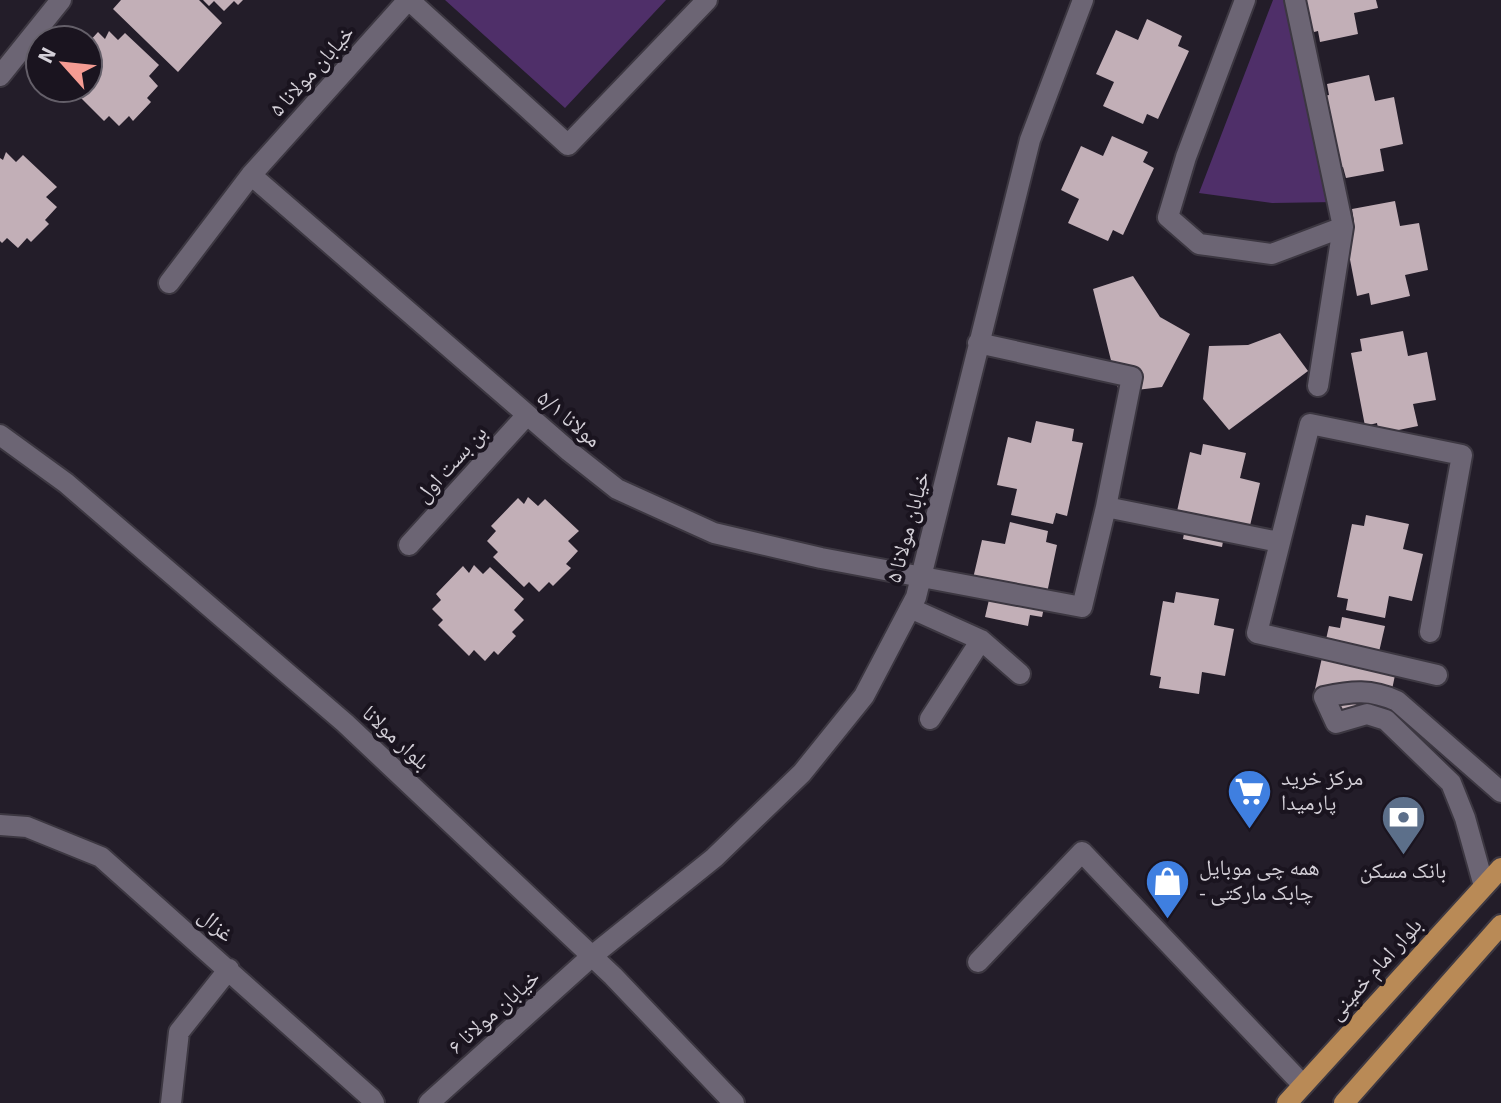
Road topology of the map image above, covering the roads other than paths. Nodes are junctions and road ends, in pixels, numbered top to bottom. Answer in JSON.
{"nodes":[{"id":1,"x":61,"y":0,"type":"edge"},
{"id":2,"x":408,"y":0,"type":"edge"},
{"id":3,"x":707,"y":0,"type":"edge"},
{"id":4,"x":1083,"y":0,"type":"edge"},
{"id":5,"x":1245,"y":0,"type":"edge"},
{"id":6,"x":1295,"y":0,"type":"edge"},
{"id":7,"x":0,"y":76,"type":"edge"},
{"id":8,"x":251,"y":175,"type":"junction"},
{"id":9,"x":1343,"y":227,"type":"junction"},
{"id":10,"x":169,"y":283,"type":"dead end"},
{"id":11,"x":978,"y":343,"type":"junction"},
{"id":12,"x":1318,"y":386,"type":"dead end"},
{"id":13,"x":527,"y":415,"type":"junction"},
{"id":14,"x":0,"y":435,"type":"edge"},
{"id":15,"x":1106,"y":507,"type":"junction"},
{"id":16,"x":1279,"y":542,"type":"junction"},
{"id":17,"x":409,"y":545,"type":"dead end"},
{"id":18,"x":920,"y":577,"type":"junction"},
{"id":19,"x":910,"y":608,"type":"junction"},
{"id":20,"x":1430,"y":632,"type":"dead end"},
{"id":21,"x":981,"y":640,"type":"junction"},
{"id":22,"x":1020,"y":674,"type":"dead end"},
{"id":23,"x":1437,"y":675,"type":"dead end"},
{"id":24,"x":930,"y":719,"type":"dead end"},
{"id":25,"x":1501,"y":792,"type":"edge"},
{"id":26,"x":0,"y":825,"type":"edge"},
{"id":27,"x":1501,"y":868,"type":"edge"},
{"id":28,"x":1484,"y":886,"type":"junction"},
{"id":29,"x":1501,"y":925,"type":"edge"},
{"id":30,"x":592,"y":956,"type":"junction"},
{"id":31,"x":978,"y":962,"type":"dead end"},
{"id":32,"x":229,"y":969,"type":"junction"},
{"id":33,"x":1303,"y":1085,"type":"junction"},
{"id":34,"x":171,"y":1103,"type":"edge"},
{"id":35,"x":374,"y":1103,"type":"edge"},
{"id":36,"x":429,"y":1103,"type":"edge"},
{"id":37,"x":734,"y":1103,"type":"edge"},
{"id":38,"x":1287,"y":1103,"type":"edge"},
{"id":39,"x":1344,"y":1103,"type":"edge"}],
"edges":[{"from":1,"to":7,"type":"street"},
{"from":2,"to":3,"type":"street"},
{"from":2,"to":8,"type":"street","name":"خیابان مولانا ۵"},
{"from":4,"to":11,"type":"street","name":"خیابان مولانا ۵"},
{"from":5,"to":9,"type":"street"},
{"from":6,"to":9,"type":"street"},
{"from":8,"to":10,"type":"street","name":"خیابان مولانا ۵"},
{"from":8,"to":13,"type":"street","name":"مولانا ۵/۱"},
{"from":9,"to":12,"type":"street"},
{"from":11,"to":15,"type":"street"},
{"from":11,"to":18,"type":"street","name":"خیابان مولانا ۵"},
{"from":13,"to":17,"type":"street","name":"بن بست اول"},
{"from":13,"to":18,"type":"street","name":"مولانا ۵/۱"},
{"from":14,"to":30,"type":"street","name":"بلوار مولانا"},
{"from":15,"to":16,"type":"street"},
{"from":15,"to":18,"type":"street","name":"مولانا ۵/۱"},
{"from":16,"to":20,"type":"street"},
{"from":16,"to":23,"type":"street"},
{"from":18,"to":19,"type":"street","name":"خیابان مولانا ۵"},
{"from":19,"to":21,"type":"street"},
{"from":19,"to":30,"type":"street","name":"خیابان مولانا ۵"},
{"from":21,"to":22,"type":"street"},
{"from":21,"to":24,"type":"street"},
{"from":25,"to":28,"type":"street"},
{"from":26,"to":32,"type":"street","name":"غزال"},
{"from":27,"to":28,"type":"main road","name":"بلوار امام خمینی"},
{"from":28,"to":33,"type":"main road","name":"بلوار امام خمینی"},
{"from":29,"to":39,"type":"main road"},
{"from":30,"to":36,"type":"street","name":"خیابان مولانا ۶"},
{"from":30,"to":37,"type":"street","name":"بلوار مولانا"},
{"from":31,"to":33,"type":"street"},
{"from":32,"to":34,"type":"street"},
{"from":32,"to":35,"type":"street","name":"غزال"},
{"from":33,"to":38,"type":"main road","name":"بلوار امام خمینی"}]}
